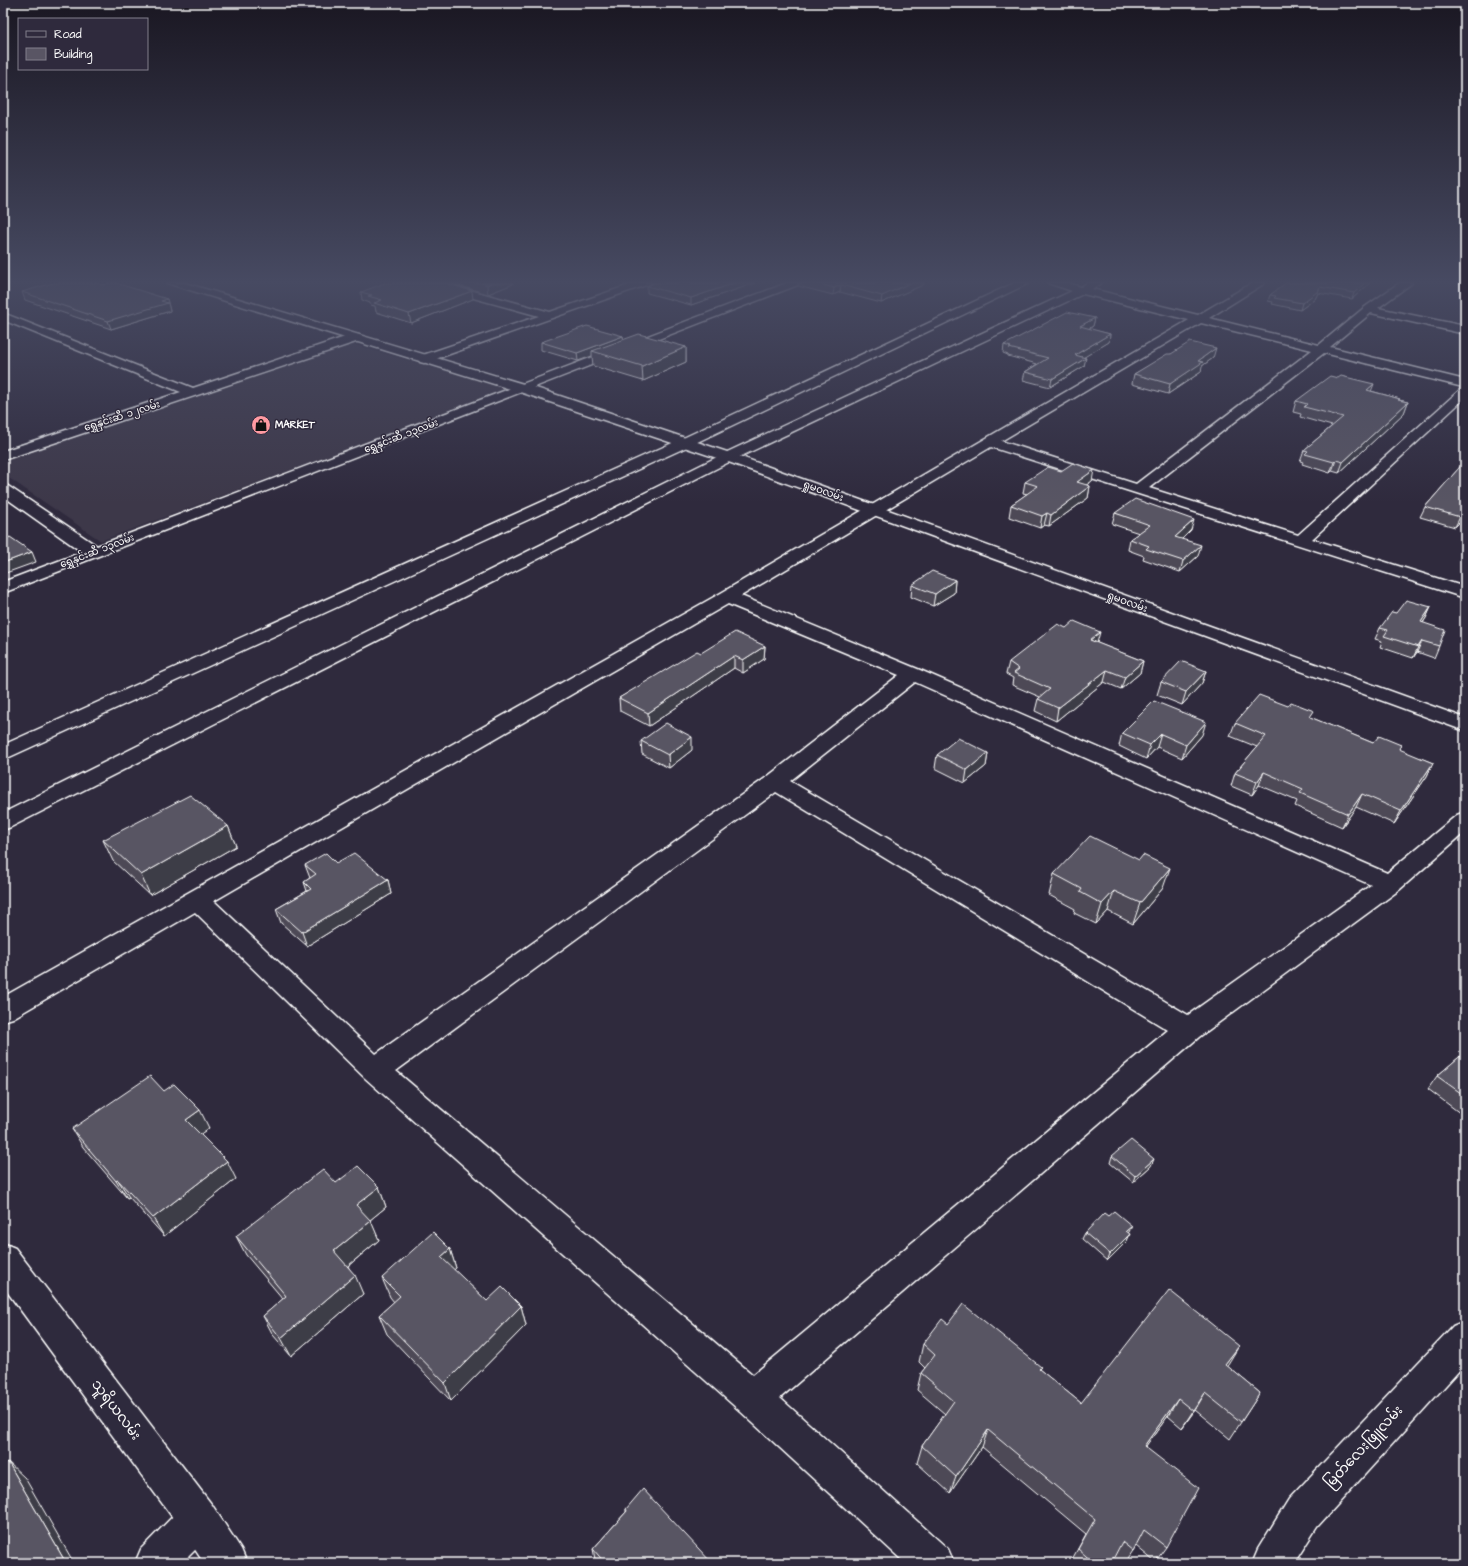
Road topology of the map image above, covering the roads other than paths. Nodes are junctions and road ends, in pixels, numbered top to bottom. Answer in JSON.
{"nodes":[{"id":1,"x":103,"y":356,"type":"edge"},
{"id":2,"x":300,"y":356,"type":"edge"},
{"id":3,"x":414,"y":356,"type":"edge"},
{"id":4,"x":433,"y":356,"type":"edge"},
{"id":5,"x":610,"y":356,"type":"edge"},
{"id":6,"x":869,"y":356,"type":"edge"},
{"id":7,"x":943,"y":356,"type":"edge"},
{"id":8,"x":1136,"y":356,"type":"edge"},
{"id":9,"x":1312,"y":356,"type":"edge"},
{"id":10,"x":1350,"y":356,"type":"edge"},
{"id":11,"x":424,"y":359,"type":"junction"},
{"id":12,"x":1465,"y":384,"type":"edge"},
{"id":13,"x":525,"y":389,"type":"junction"},
{"id":14,"x":1465,"y":391,"type":"edge"},
{"id":15,"x":192,"y":392,"type":"junction"},
{"id":16,"x":989,"y":442,"type":"junction"},
{"id":17,"x":684,"y":443,"type":"junction"},
{"id":18,"x":3,"y":456,"type":"edge"},
{"id":19,"x":728,"y":457,"type":"junction"},
{"id":20,"x":3,"y":489,"type":"edge"},
{"id":21,"x":1138,"y":489,"type":"junction"},
{"id":22,"x":874,"y":510,"type":"junction"},
{"id":23,"x":1302,"y":540,"type":"junction"},
{"id":24,"x":94,"y":552,"type":"junction"},
{"id":25,"x":3,"y":588,"type":"edge"},
{"id":26,"x":1465,"y":593,"type":"edge"},
{"id":27,"x":727,"y":597,"type":"junction"},
{"id":28,"x":913,"y":674,"type":"junction"},
{"id":29,"x":1464,"y":722,"type":"edge"},
{"id":30,"x":3,"y":753,"type":"edge"},
{"id":31,"x":775,"y":782,"type":"junction"},
{"id":32,"x":1465,"y":820,"type":"edge"},
{"id":33,"x":3,"y":822,"type":"edge"},
{"id":34,"x":1390,"y":884,"type":"junction"},
{"id":35,"x":197,"y":900,"type":"junction"},
{"id":36,"x":3,"y":1010,"type":"edge"},
{"id":37,"x":1189,"y":1030,"type":"junction"},
{"id":38,"x":375,"y":1070,"type":"junction"},
{"id":39,"x":3,"y":1259,"type":"edge"},
{"id":40,"x":1465,"y":1338,"type":"edge"},
{"id":41,"x":753,"y":1398,"type":"junction"},
{"id":42,"x":198,"y":1519,"type":"junction"},
{"id":43,"x":155,"y":1563,"type":"edge"},
{"id":44,"x":227,"y":1563,"type":"edge"},
{"id":45,"x":934,"y":1563,"type":"edge"},
{"id":46,"x":1272,"y":1563,"type":"edge"}],
"edges":[{"from":1,"to":15,"type":"street"},
{"from":2,"to":15,"type":"street","name":"ရွှေနှင်းဆီ ၁၂လမ်း"},
{"from":3,"to":11,"type":"street","name":"ရှုမဝလမ်း"},
{"from":4,"to":11,"type":"street"},
{"from":5,"to":13,"type":"street","name":"ရွှေနှင်းဆီ ၁၃လမ်း"},
{"from":6,"to":17,"type":"street"},
{"from":7,"to":19,"type":"street"},
{"from":8,"to":16,"type":"street"},
{"from":9,"to":21,"type":"street"},
{"from":10,"to":12,"type":"street"},
{"from":11,"to":13,"type":"street","name":"ရှုမဝလမ်း"},
{"from":13,"to":17,"type":"street","name":"ရှုမဝလမ်း"},
{"from":13,"to":24,"type":"street","name":"ရွှေနှင်းဆီ ၁၃လမ်း"},
{"from":14,"to":23,"type":"street"},
{"from":15,"to":18,"type":"street","name":"ရွှေနှင်းဆီ ၁၂လမ်း"},
{"from":16,"to":21,"type":"street"},
{"from":16,"to":22,"type":"street"},
{"from":17,"to":19,"type":"street","name":"ရှုမဝလမ်း"},
{"from":17,"to":30,"type":"street"},
{"from":19,"to":22,"type":"street","name":"ရှုမဝလမ်း"},
{"from":19,"to":33,"type":"street"},
{"from":20,"to":24,"type":"street"},
{"from":21,"to":23,"type":"street"},
{"from":22,"to":27,"type":"street"},
{"from":22,"to":29,"type":"street","name":"ရှုမဝလမ်း"},
{"from":23,"to":26,"type":"street"},
{"from":24,"to":25,"type":"street","name":"ရွှေနှင်းဆီ ၁၃လမ်း"},
{"from":27,"to":28,"type":"street"},
{"from":27,"to":35,"type":"street"},
{"from":28,"to":31,"type":"street"},
{"from":28,"to":34,"type":"street"},
{"from":31,"to":37,"type":"street"},
{"from":31,"to":38,"type":"street"},
{"from":32,"to":34,"type":"street"},
{"from":34,"to":37,"type":"street"},
{"from":35,"to":36,"type":"street"},
{"from":35,"to":38,"type":"street"},
{"from":37,"to":41,"type":"street"},
{"from":38,"to":41,"type":"street"},
{"from":39,"to":42,"type":"street","name":"သူရိယလမ်း"},
{"from":40,"to":46,"type":"street","name":"မြတ်လေးဖြူလမ်း"},
{"from":41,"to":45,"type":"street"},
{"from":42,"to":43,"type":"street"},
{"from":42,"to":44,"type":"street","name":"သူရိယလမ်း"}]}
